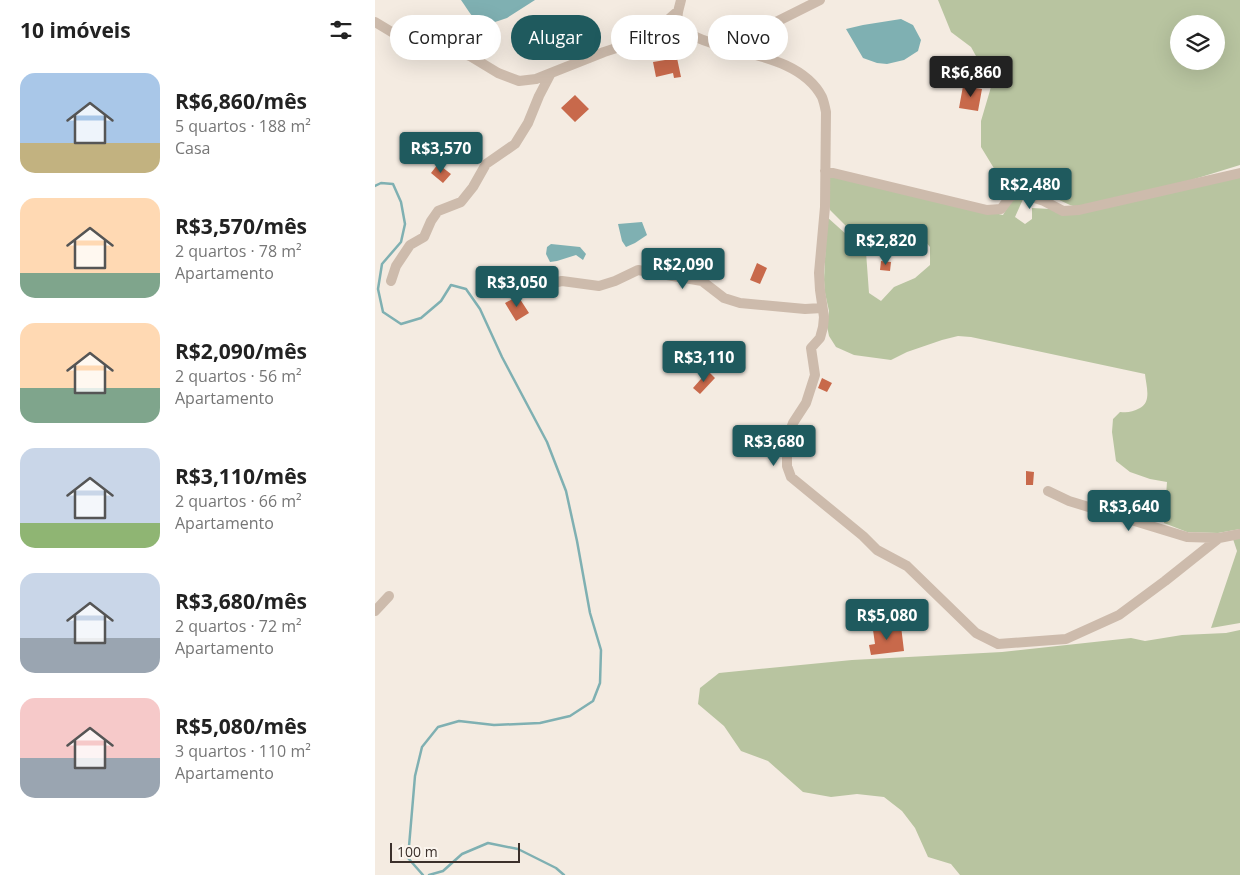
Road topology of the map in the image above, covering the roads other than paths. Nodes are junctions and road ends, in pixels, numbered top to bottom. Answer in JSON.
{"nodes":[{"id":1,"x":681,"y":0,"type":"edge"},
{"id":2,"x":820,"y":0,"type":"edge"},
{"id":3,"x":678,"y":11,"type":"junction"},
{"id":4,"x":788,"y":16,"type":"edge"},
{"id":5,"x":375,"y":22,"type":"edge"},
{"id":6,"x":708,"y":41,"type":"edge"},
{"id":7,"x":771,"y":60,"type":"edge"},
{"id":8,"x":551,"y":73,"type":"junction"},
{"id":9,"x":825,"y":171,"type":"junction"},
{"id":10,"x":1240,"y":173,"type":"edge"},
{"id":11,"x":391,"y":281,"type":"dead end"},
{"id":12,"x":535,"y":290,"type":"dead end"},
{"id":13,"x":822,"y":308,"type":"junction"},
{"id":14,"x":1048,"y":491,"type":"dead end"},
{"id":15,"x":1240,"y":534,"type":"edge"},
{"id":16,"x":1219,"y":538,"type":"junction"},
{"id":17,"x":389,"y":596,"type":"dead end"},
{"id":18,"x":375,"y":611,"type":"edge"}],
"edges":[{"from":1,"to":3,"type":"street"},
{"from":2,"to":4,"type":"street"},
{"from":3,"to":6,"type":"street"},
{"from":3,"to":8,"type":"street"},
{"from":5,"to":8,"type":"street"},
{"from":7,"to":9,"type":"street"},
{"from":8,"to":11,"type":"street"},
{"from":9,"to":10,"type":"street"},
{"from":9,"to":13,"type":"street"},
{"from":12,"to":13,"type":"street"},
{"from":13,"to":16,"type":"street"},
{"from":14,"to":16,"type":"street"},
{"from":15,"to":16,"type":"street"},
{"from":17,"to":18,"type":"street"}]}
